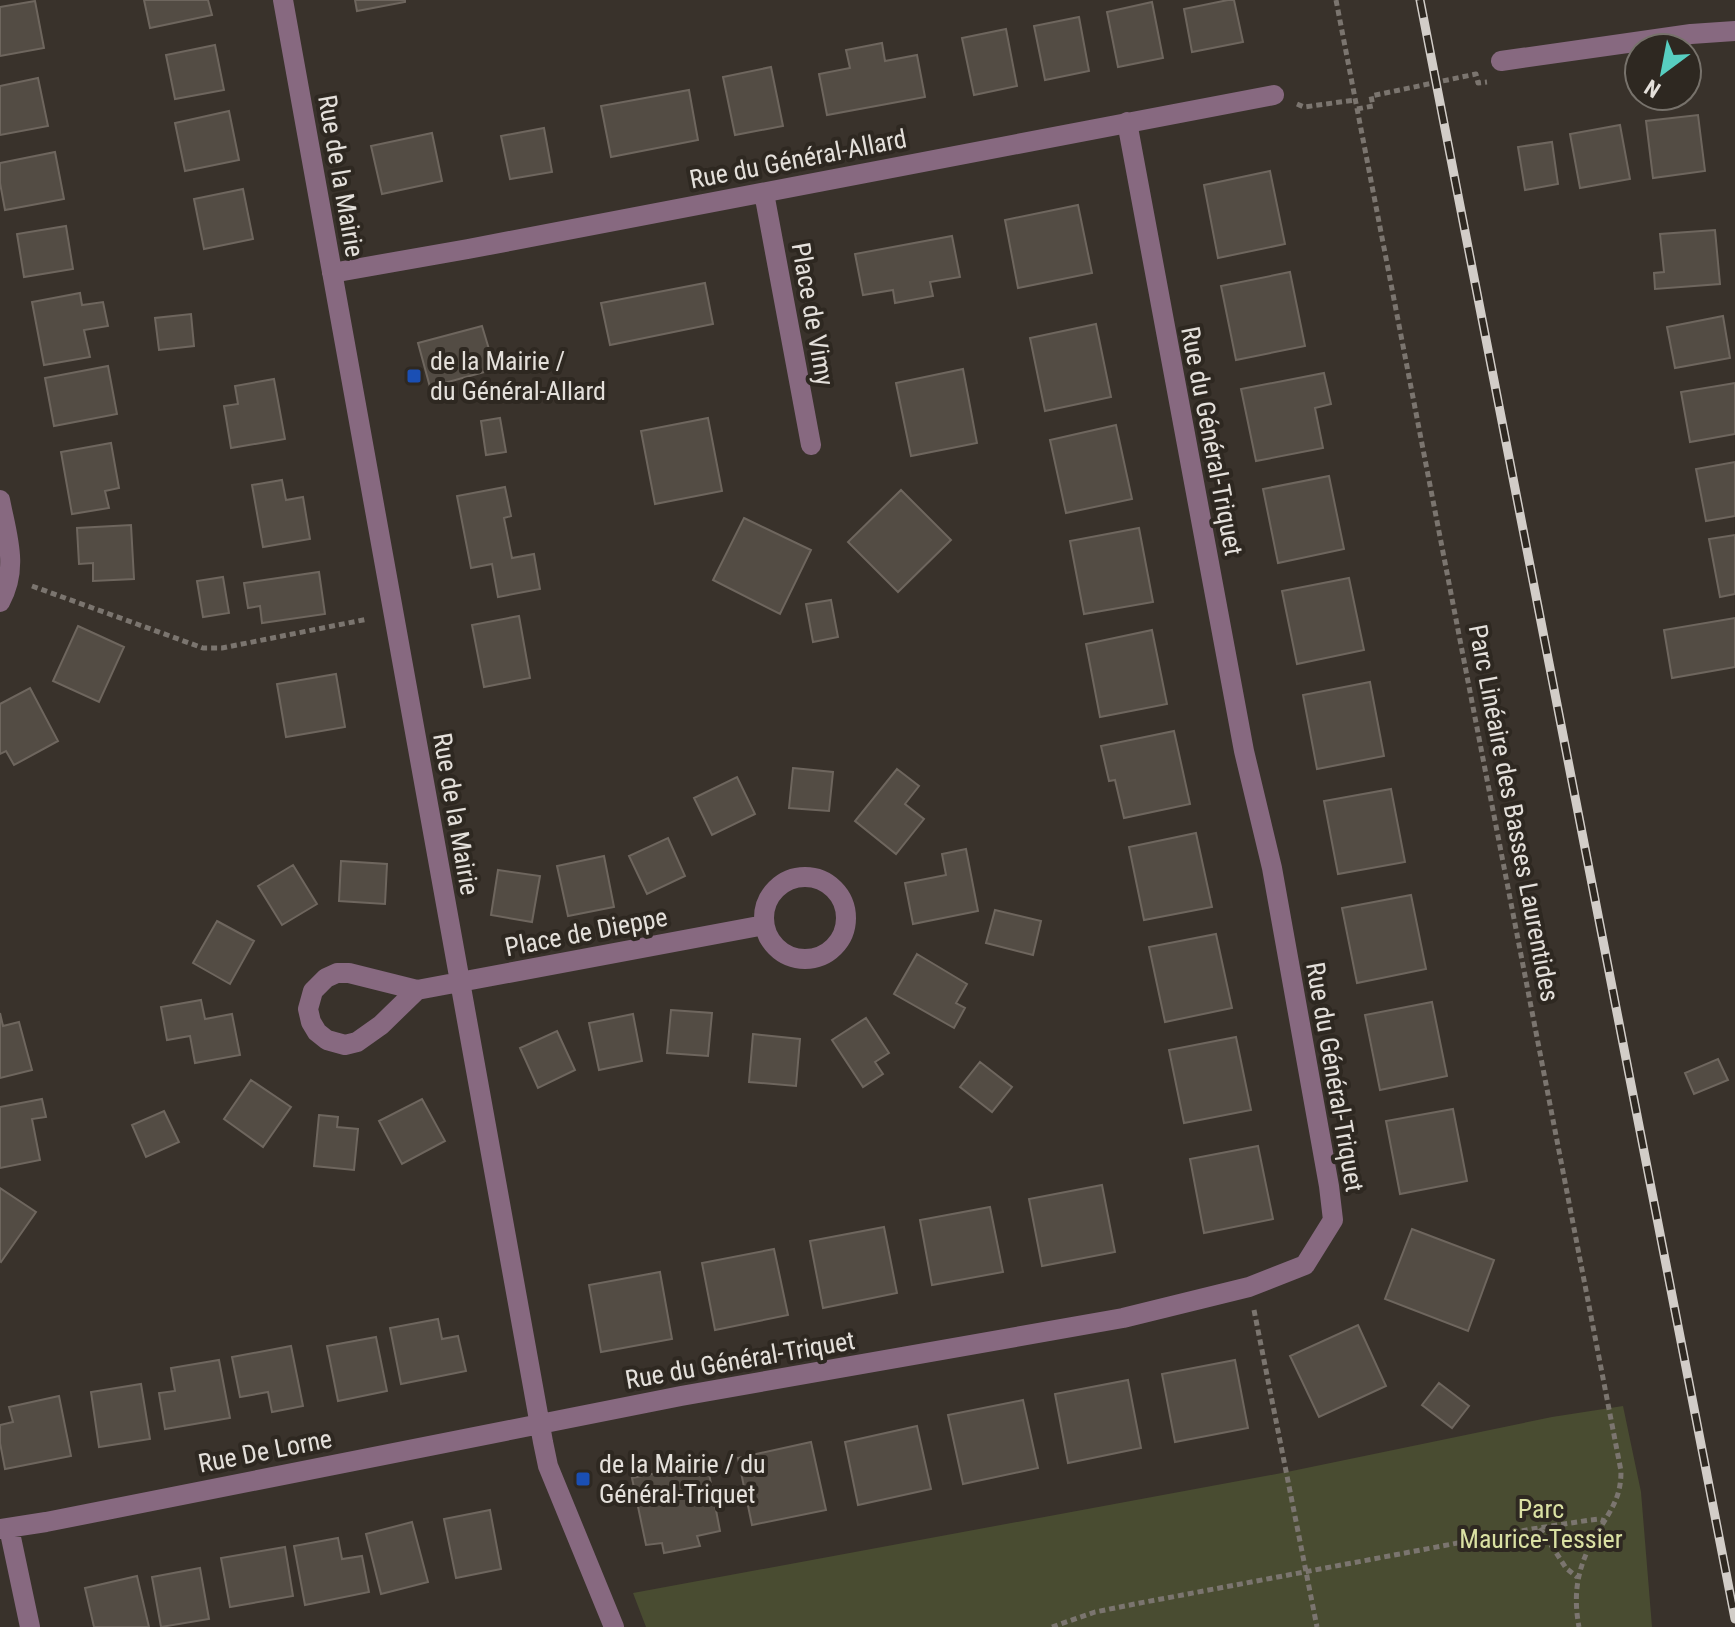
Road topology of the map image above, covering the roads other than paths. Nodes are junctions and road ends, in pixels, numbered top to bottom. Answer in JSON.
{"nodes":[{"id":1,"x":283,"y":0,"type":"edge"},
{"id":2,"x":1735,"y":31,"type":"edge"},
{"id":3,"x":1501,"y":61,"type":"dead end"},
{"id":4,"x":1274,"y":95,"type":"dead end"},
{"id":5,"x":1127,"y":122,"type":"junction"},
{"id":6,"x":764,"y":193,"type":"junction"},
{"id":7,"x":332,"y":273,"type":"junction"},
{"id":8,"x":811,"y":445,"type":"dead end"},
{"id":9,"x":0,"y":500,"type":"edge"},
{"id":10,"x":0,"y":602,"type":"edge"},
{"id":11,"x":764,"y":925,"type":"junction"},
{"id":12,"x":460,"y":982,"type":"junction"},
{"id":13,"x":417,"y":990,"type":"junction"},
{"id":14,"x":539,"y":1424,"type":"junction"},
{"id":15,"x":4,"y":1529,"type":"edge"},
{"id":16,"x":30,"y":1627,"type":"edge"},
{"id":17,"x":614,"y":1627,"type":"edge"}],
"edges":[{"from":1,"to":7,"type":"street","name":"Rue de la Mairie"},
{"from":2,"to":3,"type":"street"},
{"from":4,"to":5,"type":"street","name":"Rue du Général-Allard"},
{"from":5,"to":6,"type":"street","name":"Rue du Général-Allard"},
{"from":5,"to":14,"type":"street","name":"Rue du Général-Triquet"},
{"from":6,"to":7,"type":"street","name":"Rue du Général-Allard"},
{"from":6,"to":8,"type":"street","name":"Place de Vimy"},
{"from":7,"to":12,"type":"street","name":"Rue de la Mairie"},
{"from":9,"to":10,"type":"street"},
{"from":11,"to":11,"type":"street"},
{"from":11,"to":12,"type":"street","name":"Place de Dieppe"},
{"from":12,"to":13,"type":"street","name":"Place de Dieppe"},
{"from":12,"to":14,"type":"street","name":"Rue de la Mairie"},
{"from":13,"to":13,"type":"street","name":"Place de Dieppe"},
{"from":14,"to":15,"type":"street","name":"Rue De Lorne"},
{"from":14,"to":17,"type":"street","name":"Rue de la Mairie"},
{"from":15,"to":16,"type":"street"}]}
